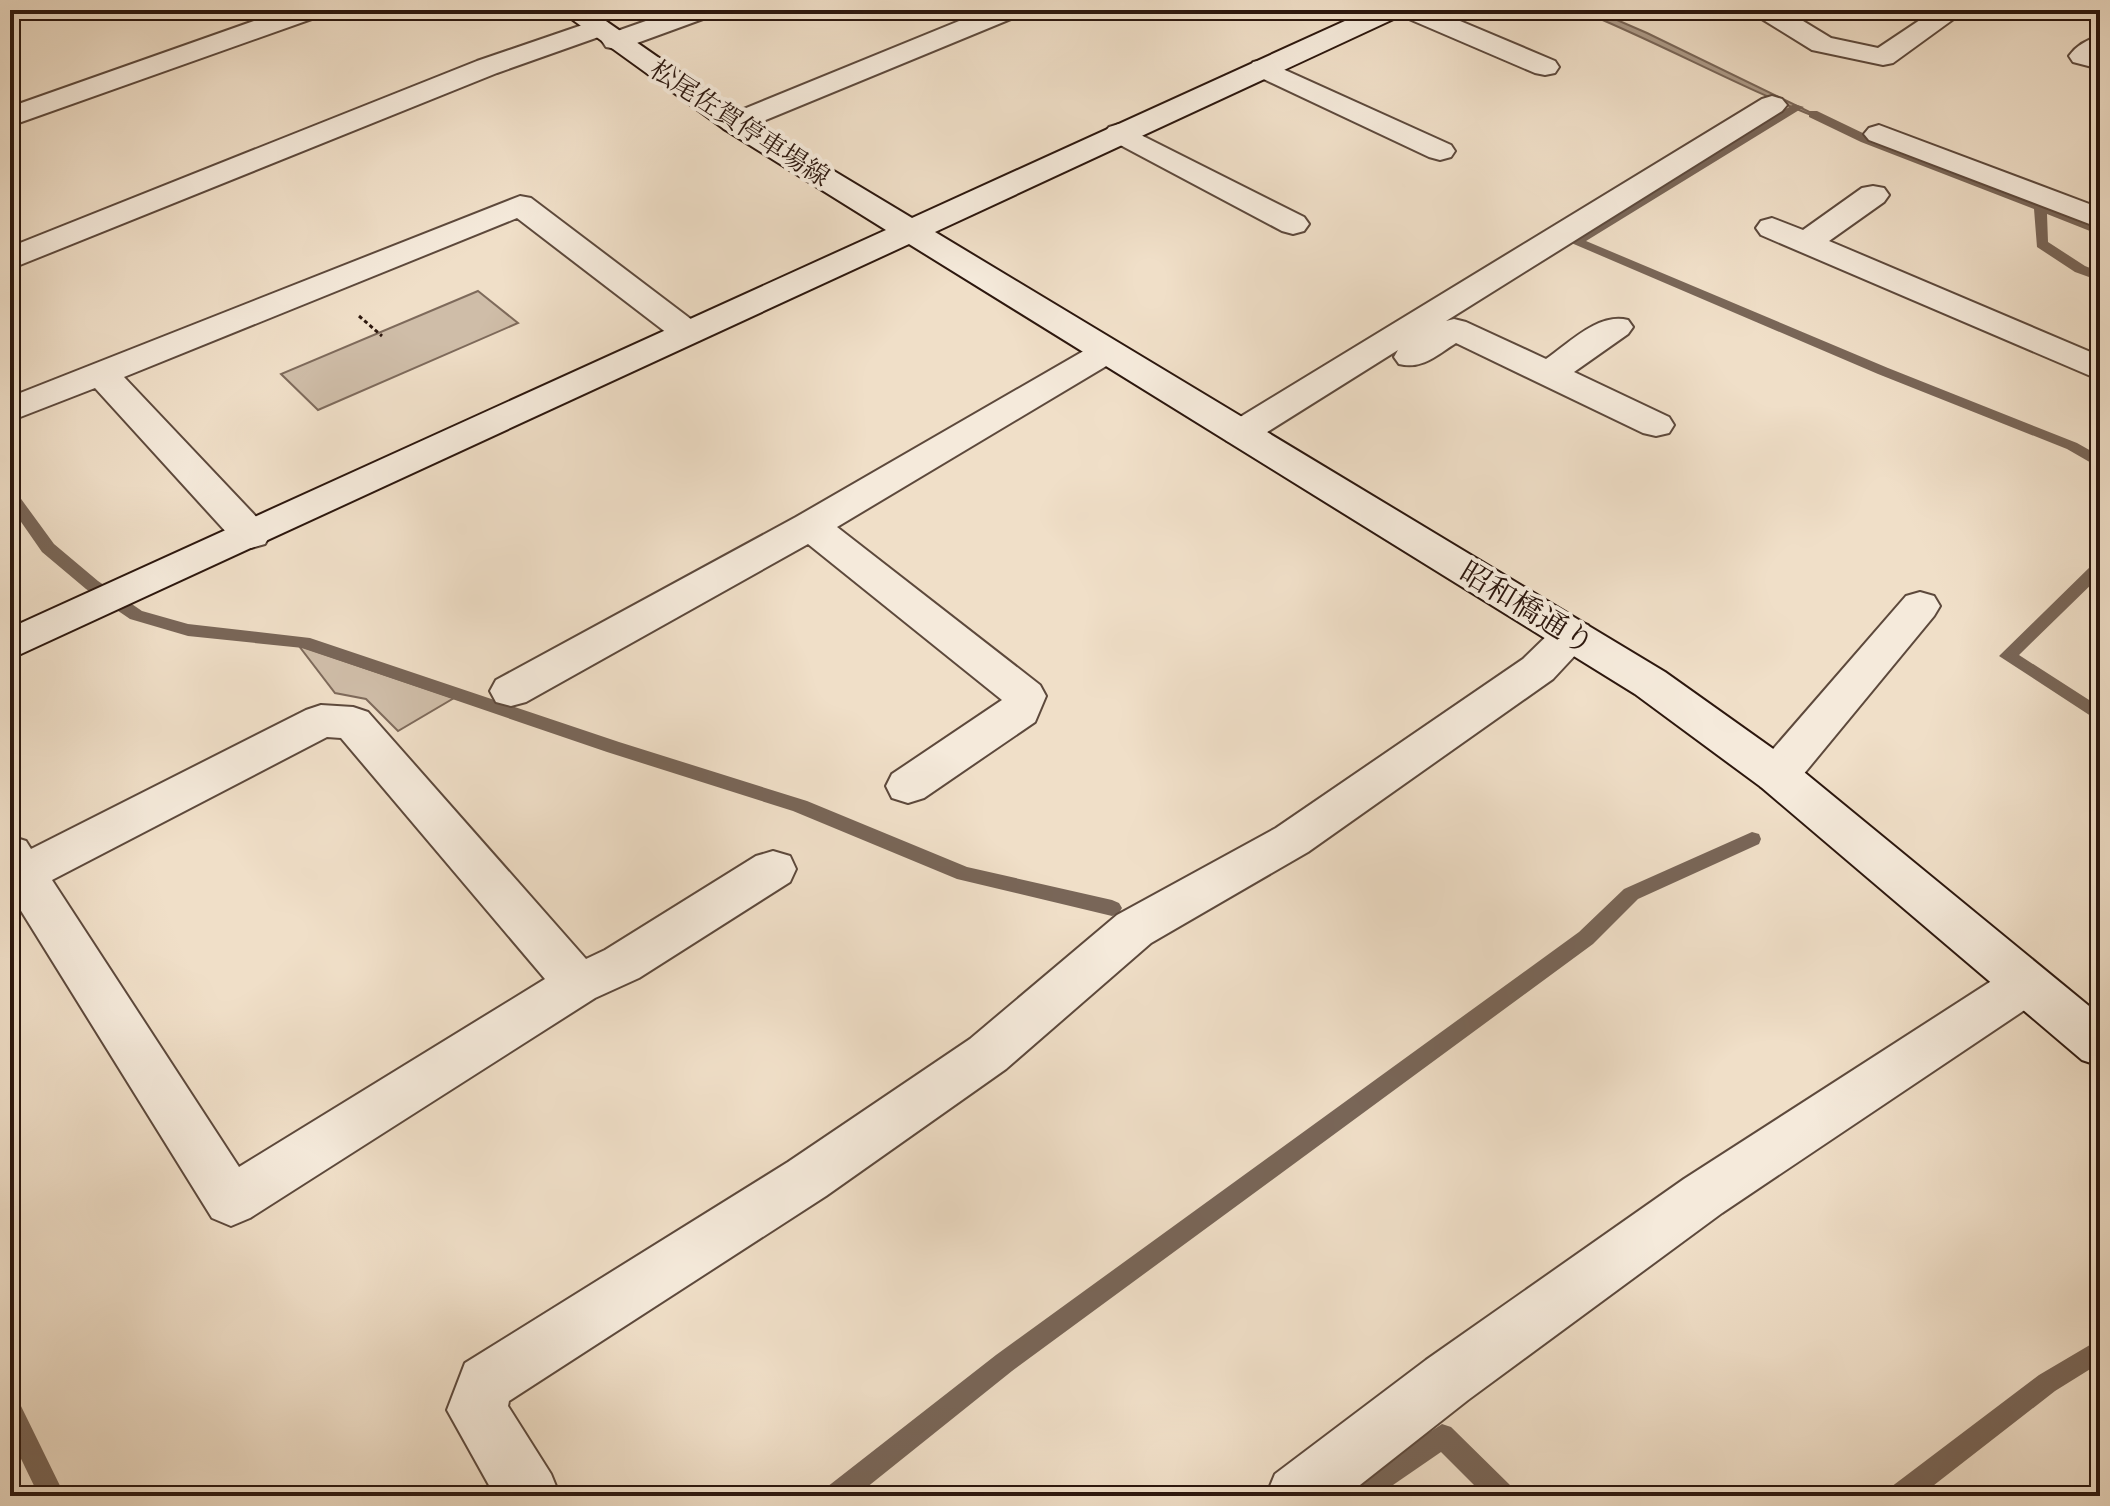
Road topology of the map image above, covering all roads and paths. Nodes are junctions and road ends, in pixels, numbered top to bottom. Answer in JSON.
{"nodes":[{"id":1,"x":311,"y":10,"type":"edge"},
{"id":2,"x":572,"y":10,"type":"edge"},
{"id":3,"x":702,"y":10,"type":"edge"},
{"id":4,"x":1009,"y":10,"type":"edge"},
{"id":5,"x":1391,"y":10,"type":"edge"},
{"id":6,"x":1411,"y":10,"type":"edge"},
{"id":7,"x":1766,"y":10,"type":"edge"},
{"id":8,"x":1953,"y":10,"type":"edge"},
{"id":9,"x":607,"y":35,"type":"junction"},
{"id":10,"x":2100,"y":44,"type":"edge"},
{"id":11,"x":2100,"y":61,"type":"edge"},
{"id":12,"x":1545,"y":67,"type":"dead end"},
{"id":13,"x":1263,"y":68,"type":"junction"},
{"id":14,"x":1772,"y":105,"type":"dead end"},
{"id":15,"x":10,"y":117,"type":"edge"},
{"id":16,"x":734,"y":123,"type":"junction"},
{"id":17,"x":1119,"y":133,"type":"junction"},
{"id":18,"x":1879,"y":134,"type":"dead end"},
{"id":19,"x":1440,"y":151,"type":"dead end"},
{"id":20,"x":1873,"y":195,"type":"dead end"},
{"id":21,"x":2100,"y":219,"type":"edge"},
{"id":22,"x":1293,"y":224,"type":"dead end"},
{"id":23,"x":1772,"y":228,"type":"dead end"},
{"id":24,"x":911,"y":230,"type":"junction"},
{"id":25,"x":1806,"y":242,"type":"junction"},
{"id":26,"x":10,"y":259,"type":"edge"},
{"id":27,"x":1616,"y":327,"type":"dead end"},
{"id":28,"x":688,"y":333,"type":"junction"},
{"id":29,"x":1106,"y":352,"type":"junction"},
{"id":30,"x":2100,"y":369,"type":"edge"},
{"id":31,"x":100,"y":372,"type":"junction"},
{"id":32,"x":1548,"y":374,"type":"junction"},
{"id":33,"x":10,"y":410,"type":"edge"},
{"id":34,"x":1656,"y":425,"type":"dead end"},
{"id":35,"x":1254,"y":441,"type":"junction"},
{"id":36,"x":810,"y":526,"type":"junction"},
{"id":37,"x":251,"y":535,"type":"junction"},
{"id":38,"x":1920,"y":606,"type":"dead end"},
{"id":39,"x":1573,"y":635,"type":"junction"},
{"id":40,"x":10,"y":645,"type":"edge"},
{"id":41,"x":511,"y":691,"type":"dead end"},
{"id":42,"x":1777,"y":775,"type":"junction"},
{"id":43,"x":908,"y":786,"type":"dead end"},
{"id":44,"x":16,"y":864,"type":"edge"},
{"id":45,"x":773,"y":869,"type":"dead end"},
{"id":46,"x":578,"y":984,"type":"junction"},
{"id":47,"x":2024,"y":985,"type":"junction"},
{"id":48,"x":2100,"y":1045,"type":"edge"},
{"id":49,"x":529,"y":1496,"type":"edge"},
{"id":50,"x":1297,"y":1496,"type":"edge"}],
"edges":[{"from":1,"to":15,"type":"street"},
{"from":2,"to":9,"type":"street","name":"松尾佐賀停車場線"},
{"from":3,"to":9,"type":"street"},
{"from":4,"to":16,"type":"street"},
{"from":5,"to":13,"type":"street"},
{"from":6,"to":12,"type":"street"},
{"from":7,"to":8,"type":"street"},
{"from":9,"to":16,"type":"street","name":"松尾佐賀停車場線"},
{"from":9,"to":26,"type":"street"},
{"from":10,"to":11,"type":"street"},
{"from":13,"to":17,"type":"street"},
{"from":13,"to":19,"type":"street"},
{"from":14,"to":35,"type":"street"},
{"from":16,"to":24,"type":"street","name":"松尾佐賀停車場線"},
{"from":17,"to":22,"type":"street"},
{"from":17,"to":24,"type":"street"},
{"from":18,"to":21,"type":"street"},
{"from":20,"to":25,"type":"street"},
{"from":23,"to":25,"type":"street"},
{"from":24,"to":28,"type":"street"},
{"from":24,"to":29,"type":"street","name":"昭和橋通り"},
{"from":25,"to":30,"type":"street"},
{"from":27,"to":32,"type":"street"},
{"from":28,"to":31,"type":"street"},
{"from":28,"to":37,"type":"street"},
{"from":29,"to":35,"type":"street","name":"昭和橋通り"},
{"from":29,"to":36,"type":"street"},
{"from":31,"to":33,"type":"street"},
{"from":31,"to":37,"type":"street"},
{"from":32,"to":34,"type":"street"},
{"from":32,"to":35,"type":"street"},
{"from":35,"to":39,"type":"street","name":"昭和橋通り"},
{"from":36,"to":41,"type":"street"},
{"from":36,"to":43,"type":"street"},
{"from":37,"to":40,"type":"street"},
{"from":38,"to":42,"type":"street"},
{"from":39,"to":42,"type":"street","name":"昭和橋通り"},
{"from":39,"to":49,"type":"street"},
{"from":42,"to":47,"type":"street","name":"昭和橋通り"},
{"from":44,"to":46,"type":"street"},
{"from":44,"to":46,"type":"street"},
{"from":45,"to":46,"type":"street"},
{"from":47,"to":48,"type":"street","name":"昭和橋通り"},
{"from":47,"to":50,"type":"street"}]}
